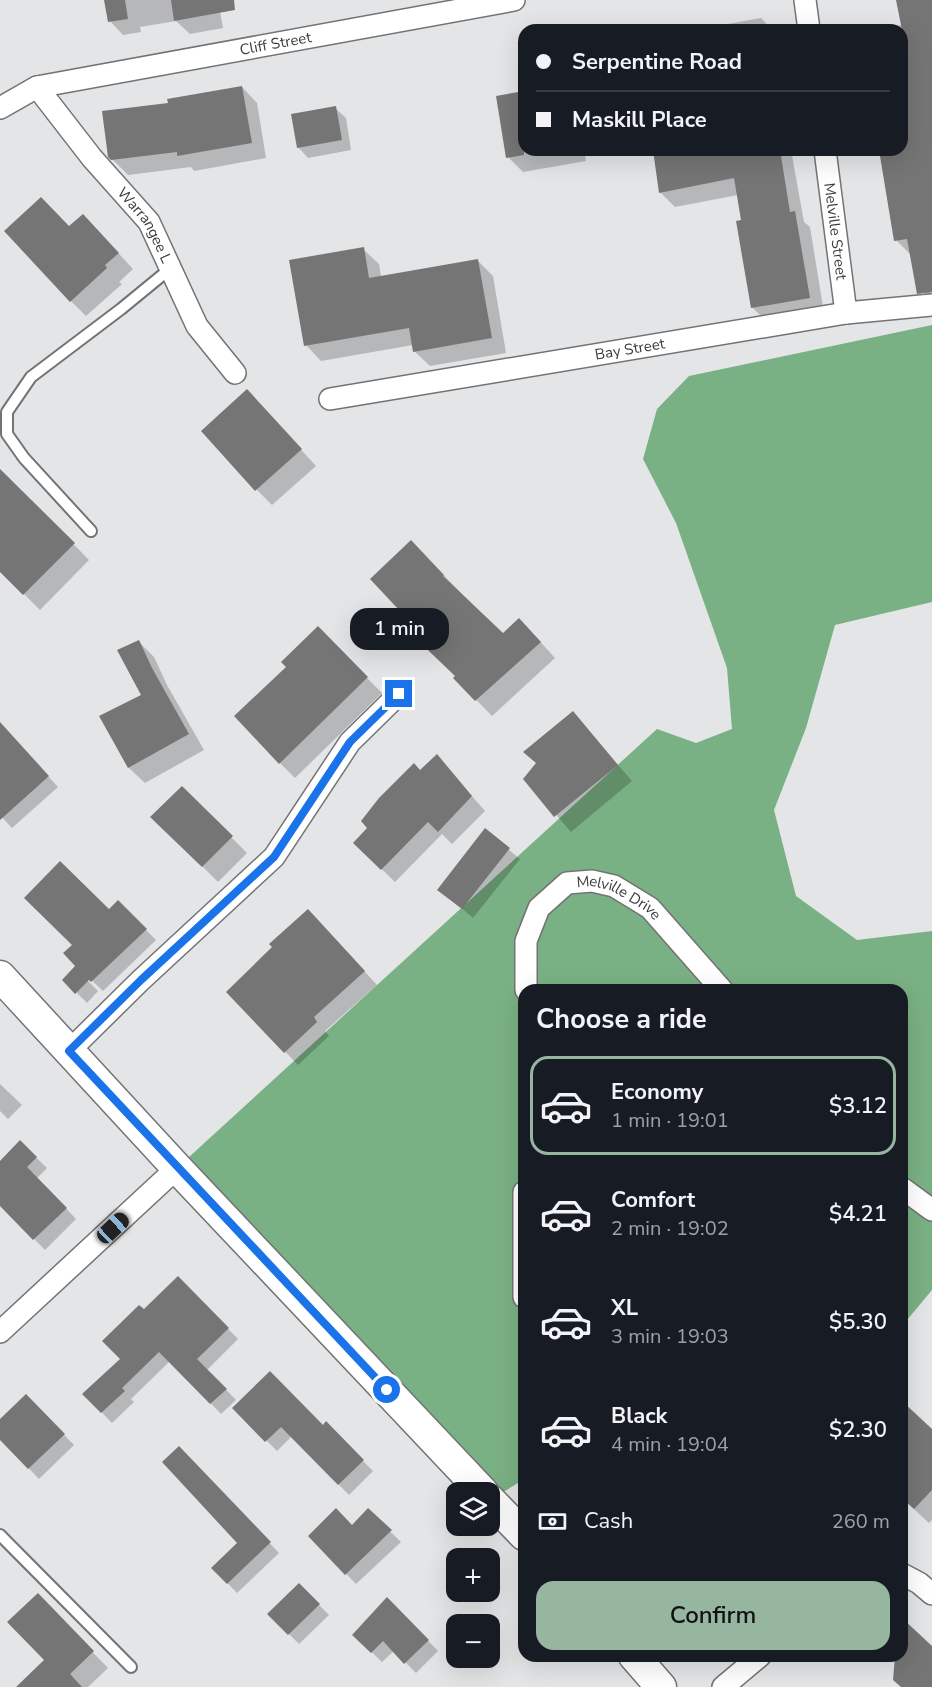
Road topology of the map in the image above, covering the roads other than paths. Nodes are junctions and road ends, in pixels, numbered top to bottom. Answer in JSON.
{"nodes":[{"id":1,"x":514,"y":0,"type":"edge"},
{"id":2,"x":805,"y":0,"type":"edge"},
{"id":3,"x":808,"y":24,"type":"edge"},
{"id":4,"x":37,"y":87,"type":"junction"},
{"id":5,"x":0,"y":108,"type":"edge"},
{"id":6,"x":826,"y":156,"type":"edge"},
{"id":7,"x":171,"y":268,"type":"junction"},
{"id":8,"x":932,"y":304,"type":"edge"},
{"id":9,"x":846,"y":313,"type":"junction"},
{"id":10,"x":235,"y":373,"type":"dead end"},
{"id":11,"x":330,"y":399,"type":"dead end"},
{"id":12,"x":91,"y":531,"type":"dead end"},
{"id":13,"x":399,"y":694,"type":"dead end"},
{"id":14,"x":0,"y":976,"type":"edge"},
{"id":15,"x":526,"y":984,"type":"edge"},
{"id":16,"x":717,"y":984,"type":"edge"},
{"id":17,"x":69,"y":1051,"type":"junction"},
{"id":18,"x":177,"y":1168,"type":"junction"},
{"id":19,"x":908,"y":1192,"type":"edge"},
{"id":20,"x":932,"y":1210,"type":"edge"},
{"id":21,"x":0,"y":1332,"type":"edge"},
{"id":22,"x":474,"y":1482,"type":"edge"},
{"id":23,"x":500,"y":1510,"type":"edge"},
{"id":24,"x":518,"y":1529,"type":"edge"},
{"id":25,"x":0,"y":1535,"type":"edge"},
{"id":26,"x":908,"y":1577,"type":"edge"},
{"id":27,"x":932,"y":1594,"type":"edge"},
{"id":28,"x":639,"y":1662,"type":"edge"},
{"id":29,"x":753,"y":1662,"type":"edge"},
{"id":30,"x":131,"y":1667,"type":"dead end"},
{"id":31,"x":661,"y":1687,"type":"edge"},
{"id":32,"x":723,"y":1687,"type":"edge"}],
"edges":[{"from":1,"to":4,"type":"street","name":"Cliff Street"},
{"from":2,"to":3,"type":"street"},
{"from":4,"to":5,"type":"street","name":"Cliff Street"},
{"from":4,"to":7,"type":"street","name":"Warrangee L"},
{"from":6,"to":9,"type":"street","name":"Melville Street"},
{"from":7,"to":10,"type":"street","name":"Warrangee L"},
{"from":7,"to":12,"type":"lane"},
{"from":8,"to":9,"type":"street","name":"Bay Street"},
{"from":9,"to":11,"type":"street","name":"Bay Street"},
{"from":13,"to":17,"type":"street"},
{"from":14,"to":17,"type":"street"},
{"from":15,"to":16,"type":"street","name":"Melville Drive"},
{"from":17,"to":18,"type":"street"},
{"from":18,"to":21,"type":"street"},
{"from":18,"to":22,"type":"street"},
{"from":19,"to":20,"type":"street"},
{"from":23,"to":24,"type":"street"},
{"from":25,"to":30,"type":"lane"},
{"from":26,"to":27,"type":"street"},
{"from":28,"to":31,"type":"street"},
{"from":29,"to":32,"type":"street"}]}
